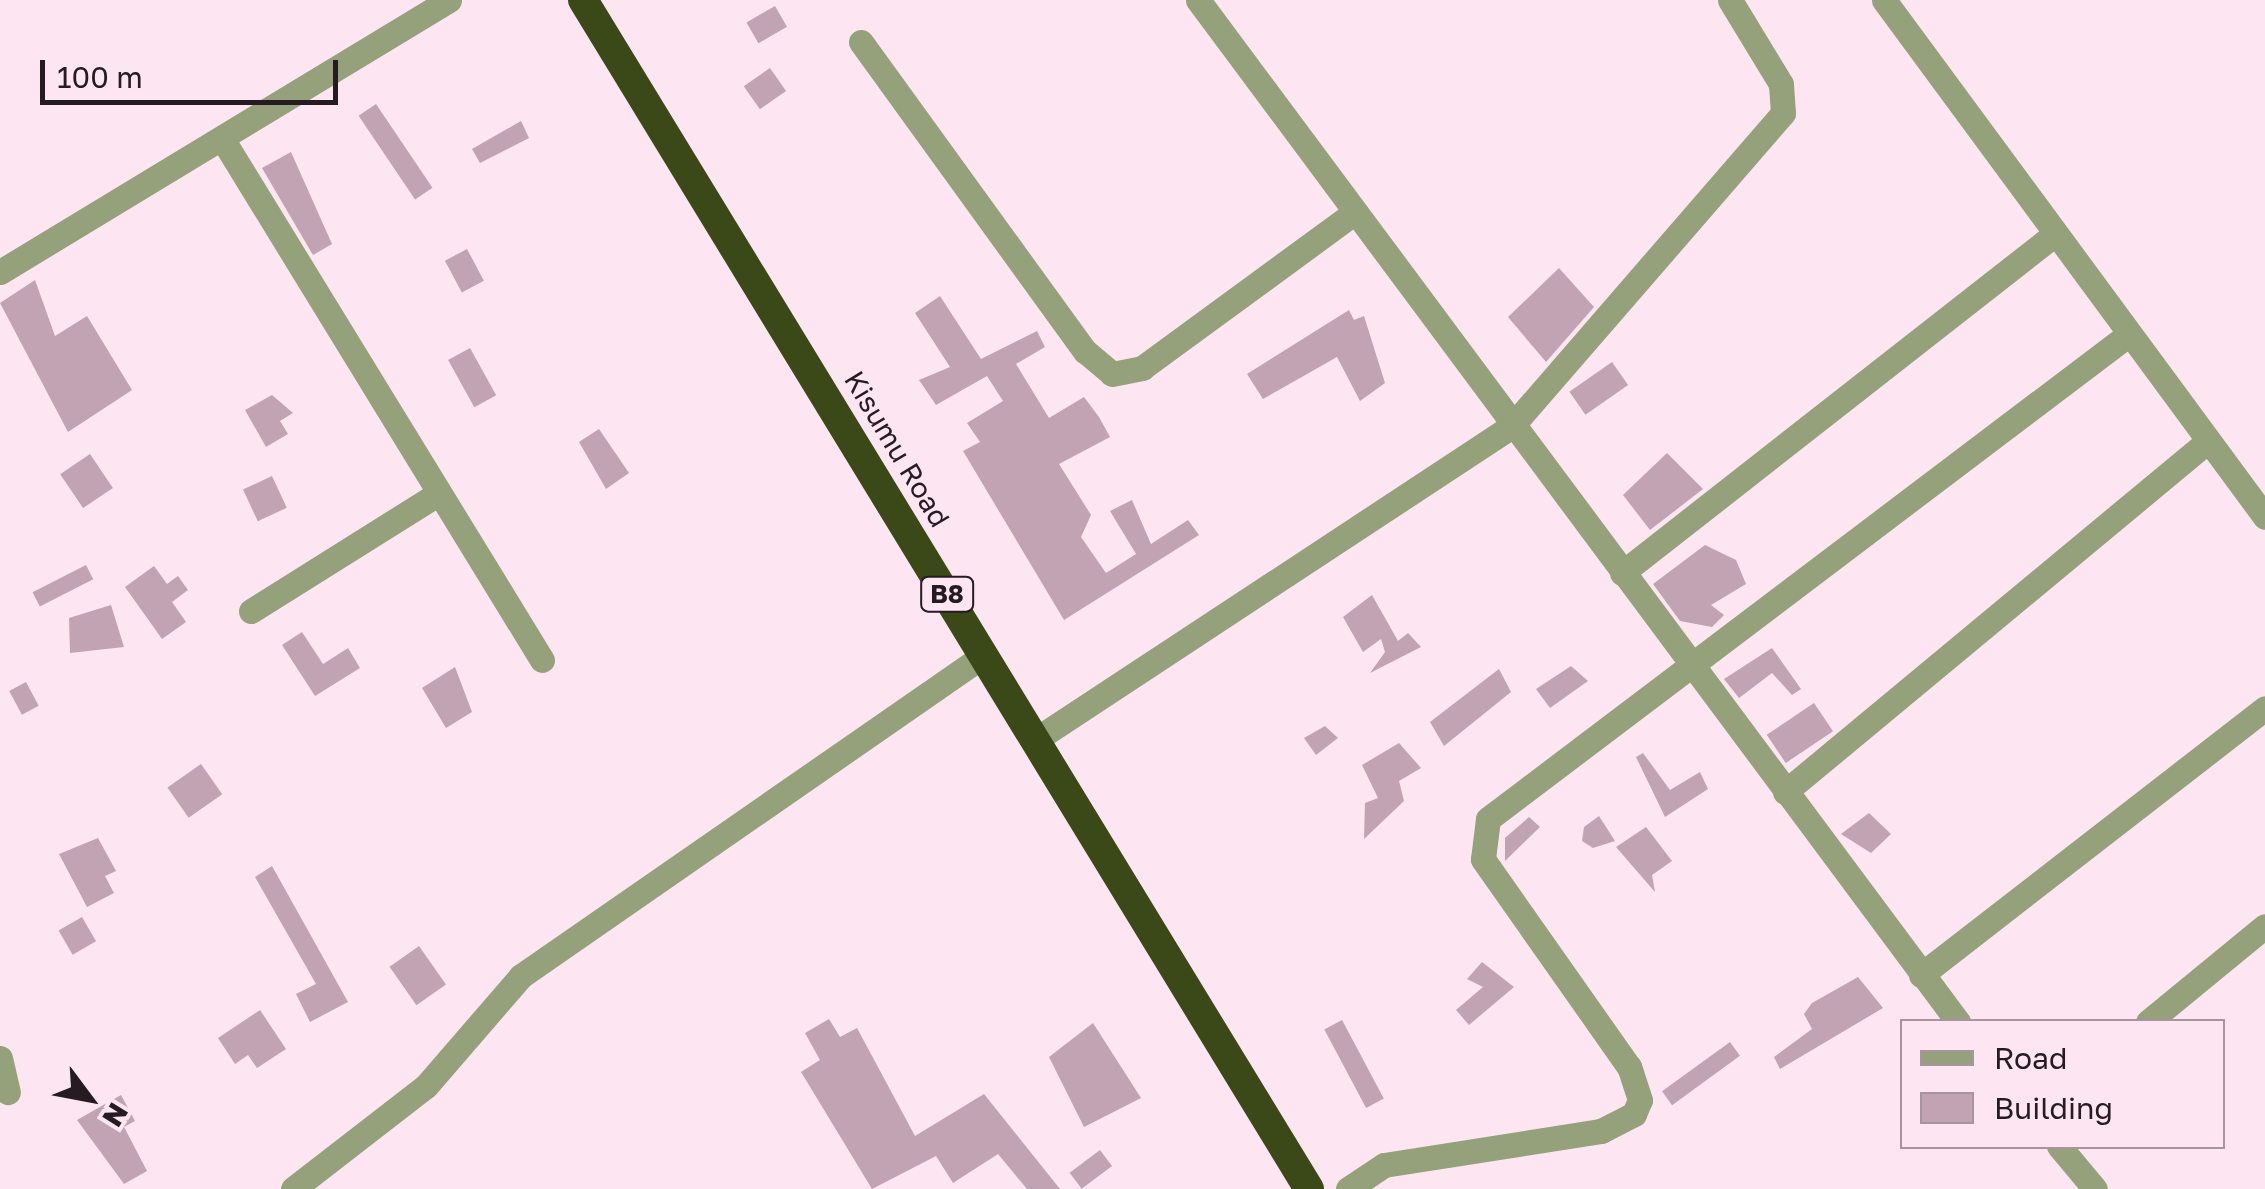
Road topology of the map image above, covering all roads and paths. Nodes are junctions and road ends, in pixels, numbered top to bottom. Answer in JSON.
{"nodes":[{"id":1,"x":449,"y":0,"type":"edge"},
{"id":2,"x":583,"y":0,"type":"edge"},
{"id":3,"x":1198,"y":0,"type":"edge"},
{"id":4,"x":1730,"y":0,"type":"edge"},
{"id":5,"x":1884,"y":0,"type":"edge"},
{"id":6,"x":860,"y":42,"type":"dead end"},
{"id":7,"x":222,"y":140,"type":"junction"},
{"id":8,"x":1351,"y":216,"type":"junction"},
{"id":9,"x":2055,"y":234,"type":"junction"},
{"id":10,"x":0,"y":272,"type":"edge"},
{"id":11,"x":2129,"y":334,"type":"junction"},
{"id":12,"x":1512,"y":426,"type":"junction"},
{"id":13,"x":2208,"y":440,"type":"junction"},
{"id":14,"x":439,"y":493,"type":"junction"},
{"id":15,"x":2265,"y":517,"type":"edge"},
{"id":16,"x":1622,"y":573,"type":"junction"},
{"id":17,"x":251,"y":611,"type":"dead end"},
{"id":18,"x":984,"y":654,"type":"junction"},
{"id":19,"x":542,"y":660,"type":"dead end"},
{"id":20,"x":1692,"y":666,"type":"junction"},
{"id":21,"x":2265,"y":708,"type":"edge"},
{"id":22,"x":1035,"y":740,"type":"junction"},
{"id":23,"x":1785,"y":792,"type":"junction"},
{"id":24,"x":2265,"y":926,"type":"edge"},
{"id":25,"x":1921,"y":975,"type":"junction"},
{"id":26,"x":1956,"y":1019,"type":"edge"},
{"id":27,"x":2152,"y":1019,"type":"edge"},
{"id":28,"x":0,"y":1058,"type":"edge"},
{"id":29,"x":8,"y":1092,"type":"dead end"},
{"id":30,"x":2061,"y":1149,"type":"edge"},
{"id":31,"x":293,"y":1189,"type":"edge"},
{"id":32,"x":1309,"y":1189,"type":"edge"},
{"id":33,"x":1348,"y":1189,"type":"edge"},
{"id":34,"x":2094,"y":1189,"type":"edge"}],
"edges":[{"from":1,"to":7,"type":"street"},
{"from":2,"to":18,"type":"highway","name":"Kisumu Road","number":"B8"},
{"from":3,"to":8,"type":"street"},
{"from":4,"to":12,"type":"street"},
{"from":5,"to":9,"type":"street"},
{"from":6,"to":8,"type":"street"},
{"from":7,"to":10,"type":"street"},
{"from":7,"to":14,"type":"street"},
{"from":8,"to":12,"type":"street"},
{"from":9,"to":11,"type":"street"},
{"from":9,"to":16,"type":"street"},
{"from":11,"to":13,"type":"street"},
{"from":11,"to":20,"type":"street"},
{"from":12,"to":16,"type":"street"},
{"from":12,"to":22,"type":"street"},
{"from":13,"to":15,"type":"street"},
{"from":13,"to":23,"type":"street"},
{"from":14,"to":17,"type":"street"},
{"from":14,"to":19,"type":"street"},
{"from":16,"to":20,"type":"street"},
{"from":18,"to":22,"type":"highway","name":"Kisumu Road","number":"B8"},
{"from":18,"to":31,"type":"street"},
{"from":20,"to":23,"type":"street"},
{"from":20,"to":33,"type":"street"},
{"from":21,"to":25,"type":"street"},
{"from":22,"to":32,"type":"highway","name":"Kisumu Road","number":"B8"},
{"from":23,"to":25,"type":"street"},
{"from":24,"to":27,"type":"street"},
{"from":25,"to":26,"type":"street"},
{"from":28,"to":29,"type":"street"},
{"from":30,"to":34,"type":"street"}]}
